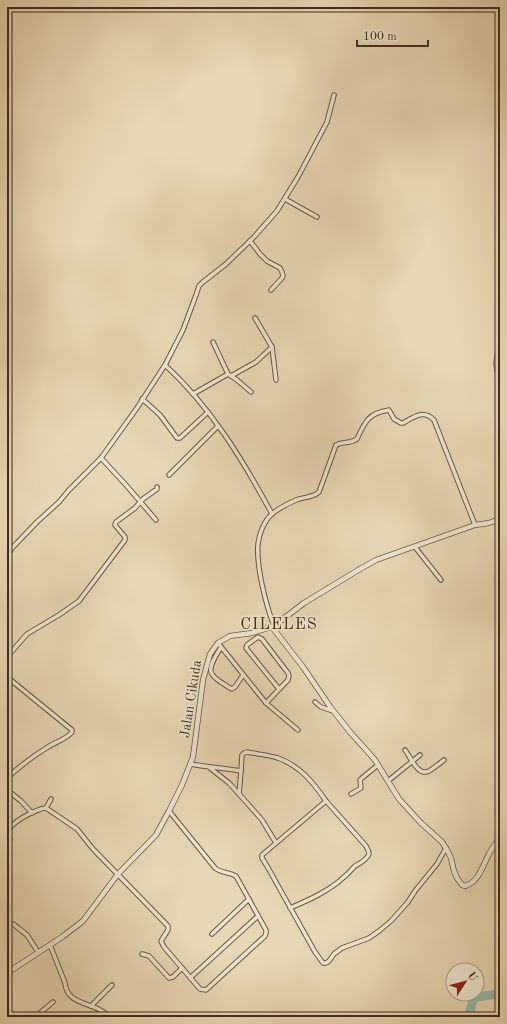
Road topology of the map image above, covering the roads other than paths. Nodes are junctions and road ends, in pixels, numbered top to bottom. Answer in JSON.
{"nodes":[{"id":1,"x":334,"y":95,"type":"dead end"},
{"id":2,"x":285,"y":199,"type":"junction"},
{"id":3,"x":317,"y":217,"type":"dead end"},
{"id":4,"x":250,"y":241,"type":"junction"},
{"id":5,"x":271,"y":290,"type":"dead end"},
{"id":6,"x":255,"y":318,"type":"dead end"},
{"id":7,"x":500,"y":336,"type":"edge"},
{"id":8,"x":213,"y":342,"type":"dead end"},
{"id":9,"x":272,"y":347,"type":"junction"},
{"id":10,"x":165,"y":365,"type":"junction"},
{"id":11,"x":230,"y":375,"type":"junction"},
{"id":12,"x":500,"y":376,"type":"edge"},
{"id":13,"x":276,"y":380,"type":"dead end"},
{"id":14,"x":251,"y":392,"type":"dead end"},
{"id":15,"x":193,"y":394,"type":"junction"},
{"id":16,"x":142,"y":400,"type":"junction"},
{"id":17,"x":208,"y":412,"type":"junction"},
{"id":18,"x":218,"y":426,"type":"junction"},
{"id":19,"x":101,"y":458,"type":"junction"},
{"id":20,"x":169,"y":475,"type":"dead end"},
{"id":21,"x":157,"y":487,"type":"dead end"},
{"id":22,"x":141,"y":503,"type":"junction"},
{"id":23,"x":272,"y":514,"type":"junction"},
{"id":24,"x":500,"y":519,"type":"edge"},
{"id":25,"x":156,"y":520,"type":"dead end"},
{"id":26,"x":475,"y":525,"type":"junction"},
{"id":27,"x":415,"y":547,"type":"junction"},
{"id":28,"x":7,"y":556,"type":"edge"},
{"id":29,"x":441,"y":580,"type":"dead end"},
{"id":30,"x":273,"y":626,"type":"junction"},
{"id":31,"x":218,"y":643,"type":"junction"},
{"id":32,"x":222,"y":647,"type":"junction"},
{"id":33,"x":7,"y":657,"type":"edge"},
{"id":34,"x":243,"y":675,"type":"junction"},
{"id":35,"x":7,"y":677,"type":"edge"},
{"id":36,"x":279,"y":689,"type":"junction"},
{"id":37,"x":314,"y":702,"type":"dead end"},
{"id":38,"x":266,"y":703,"type":"junction"},
{"id":39,"x":334,"y":712,"type":"junction"},
{"id":40,"x":298,"y":730,"type":"dead end"},
{"id":41,"x":405,"y":750,"type":"dead end"},
{"id":42,"x":420,"y":756,"type":"dead end"},
{"id":43,"x":444,"y":760,"type":"dead end"},
{"id":44,"x":412,"y":762,"type":"junction"},
{"id":45,"x":190,"y":764,"type":"junction"},
{"id":46,"x":378,"y":765,"type":"junction"},
{"id":47,"x":210,"y":768,"type":"junction"},
{"id":48,"x":241,"y":771,"type":"junction"},
{"id":49,"x":7,"y":778,"type":"edge"},
{"id":50,"x":388,"y":781,"type":"junction"},
{"id":51,"x":11,"y":793,"type":"dead end"},
{"id":52,"x":239,"y":794,"type":"junction"},
{"id":53,"x":351,"y":794,"type":"dead end"},
{"id":54,"x":51,"y":799,"type":"dead end"},
{"id":55,"x":326,"y":800,"type":"junction"},
{"id":56,"x":46,"y":808,"type":"junction"},
{"id":57,"x":169,"y":811,"type":"junction"},
{"id":58,"x":32,"y":813,"type":"junction"},
{"id":59,"x":7,"y":832,"type":"edge"},
{"id":60,"x":500,"y":838,"type":"edge"},
{"id":61,"x":276,"y":843,"type":"junction"},
{"id":62,"x":7,"y":844,"type":"edge"},
{"id":63,"x":446,"y":848,"type":"junction"},
{"id":64,"x":118,"y":874,"type":"junction"},
{"id":65,"x":249,"y":899,"type":"junction"},
{"id":66,"x":290,"y":908,"type":"junction"},
{"id":67,"x":258,"y":916,"type":"junction"},
{"id":68,"x":12,"y":924,"type":"dead end"},
{"id":69,"x":212,"y":934,"type":"dead end"},
{"id":70,"x":50,"y":945,"type":"junction"},
{"id":71,"x":38,"y":952,"type":"junction"},
{"id":72,"x":142,"y":954,"type":"dead end"},
{"id":73,"x":182,"y":968,"type":"junction"},
{"id":74,"x":7,"y":972,"type":"edge"},
{"id":75,"x":190,"y":978,"type":"junction"},
{"id":76,"x":112,"y":985,"type":"dead end"},
{"id":77,"x":53,"y":1002,"type":"dead end"},
{"id":78,"x":91,"y":1006,"type":"junction"},
{"id":79,"x":35,"y":1017,"type":"edge"},
{"id":80,"x":109,"y":1017,"type":"edge"}],
"edges":[{"from":1,"to":2,"type":"street"},
{"from":2,"to":3,"type":"street"},
{"from":2,"to":4,"type":"street"},
{"from":4,"to":5,"type":"street"},
{"from":4,"to":10,"type":"street"},
{"from":6,"to":9,"type":"street"},
{"from":7,"to":12,"type":"street"},
{"from":8,"to":11,"type":"street"},
{"from":9,"to":11,"type":"street"},
{"from":9,"to":13,"type":"street"},
{"from":10,"to":15,"type":"street"},
{"from":10,"to":16,"type":"street"},
{"from":11,"to":14,"type":"street"},
{"from":11,"to":15,"type":"street"},
{"from":15,"to":17,"type":"street"},
{"from":16,"to":17,"type":"street"},
{"from":16,"to":19,"type":"street"},
{"from":17,"to":18,"type":"street"},
{"from":18,"to":20,"type":"street"},
{"from":18,"to":23,"type":"street"},
{"from":19,"to":22,"type":"street"},
{"from":19,"to":28,"type":"street"},
{"from":21,"to":22,"type":"street"},
{"from":22,"to":25,"type":"street"},
{"from":22,"to":33,"type":"street"},
{"from":23,"to":26,"type":"street"},
{"from":23,"to":30,"type":"street"},
{"from":24,"to":26,"type":"street"},
{"from":26,"to":27,"type":"street"},
{"from":27,"to":29,"type":"street"},
{"from":27,"to":30,"type":"street"},
{"from":30,"to":31,"type":"street"},
{"from":30,"to":39,"type":"street"},
{"from":31,"to":32,"type":"street"},
{"from":31,"to":45,"type":"street","name":"Jalan Cikuda"},
{"from":32,"to":34,"type":"street"},
{"from":32,"to":34,"type":"street"},
{"from":34,"to":38,"type":"street"},
{"from":35,"to":49,"type":"street"},
{"from":36,"to":36,"type":"street"},
{"from":36,"to":38,"type":"street"},
{"from":37,"to":39,"type":"street"},
{"from":38,"to":40,"type":"street"},
{"from":39,"to":46,"type":"street"},
{"from":41,"to":44,"type":"street"},
{"from":42,"to":44,"type":"street"},
{"from":43,"to":44,"type":"street"},
{"from":44,"to":50,"type":"street"},
{"from":45,"to":47,"type":"street"},
{"from":45,"to":57,"type":"street","name":"Jalan Cikuda"},
{"from":46,"to":50,"type":"street"},
{"from":46,"to":53,"type":"street"},
{"from":47,"to":48,"type":"street"},
{"from":47,"to":52,"type":"street"},
{"from":48,"to":52,"type":"street"},
{"from":48,"to":55,"type":"street"},
{"from":50,"to":63,"type":"street"},
{"from":51,"to":58,"type":"street"},
{"from":52,"to":61,"type":"street"},
{"from":54,"to":56,"type":"street"},
{"from":55,"to":61,"type":"street"},
{"from":55,"to":66,"type":"street"},
{"from":56,"to":58,"type":"street"},
{"from":56,"to":64,"type":"street"},
{"from":57,"to":64,"type":"street","name":"Jalan Cikuda"},
{"from":57,"to":65,"type":"street"},
{"from":58,"to":59,"type":"street"},
{"from":59,"to":62,"type":"street"},
{"from":60,"to":63,"type":"street"},
{"from":61,"to":66,"type":"street"},
{"from":63,"to":66,"type":"street"},
{"from":64,"to":70,"type":"street","name":"Jalan Cikuda"},
{"from":64,"to":73,"type":"street"},
{"from":65,"to":67,"type":"street"},
{"from":65,"to":69,"type":"street"},
{"from":67,"to":75,"type":"street"},
{"from":67,"to":75,"type":"street"},
{"from":68,"to":71,"type":"street"},
{"from":70,"to":71,"type":"street","name":"Jalan Cikuda"},
{"from":70,"to":78,"type":"street"},
{"from":71,"to":74,"type":"street","name":"Jalan Cikuda"},
{"from":72,"to":73,"type":"street"},
{"from":73,"to":75,"type":"street"},
{"from":76,"to":78,"type":"street"},
{"from":77,"to":79,"type":"street"},
{"from":78,"to":80,"type":"street"}]}
